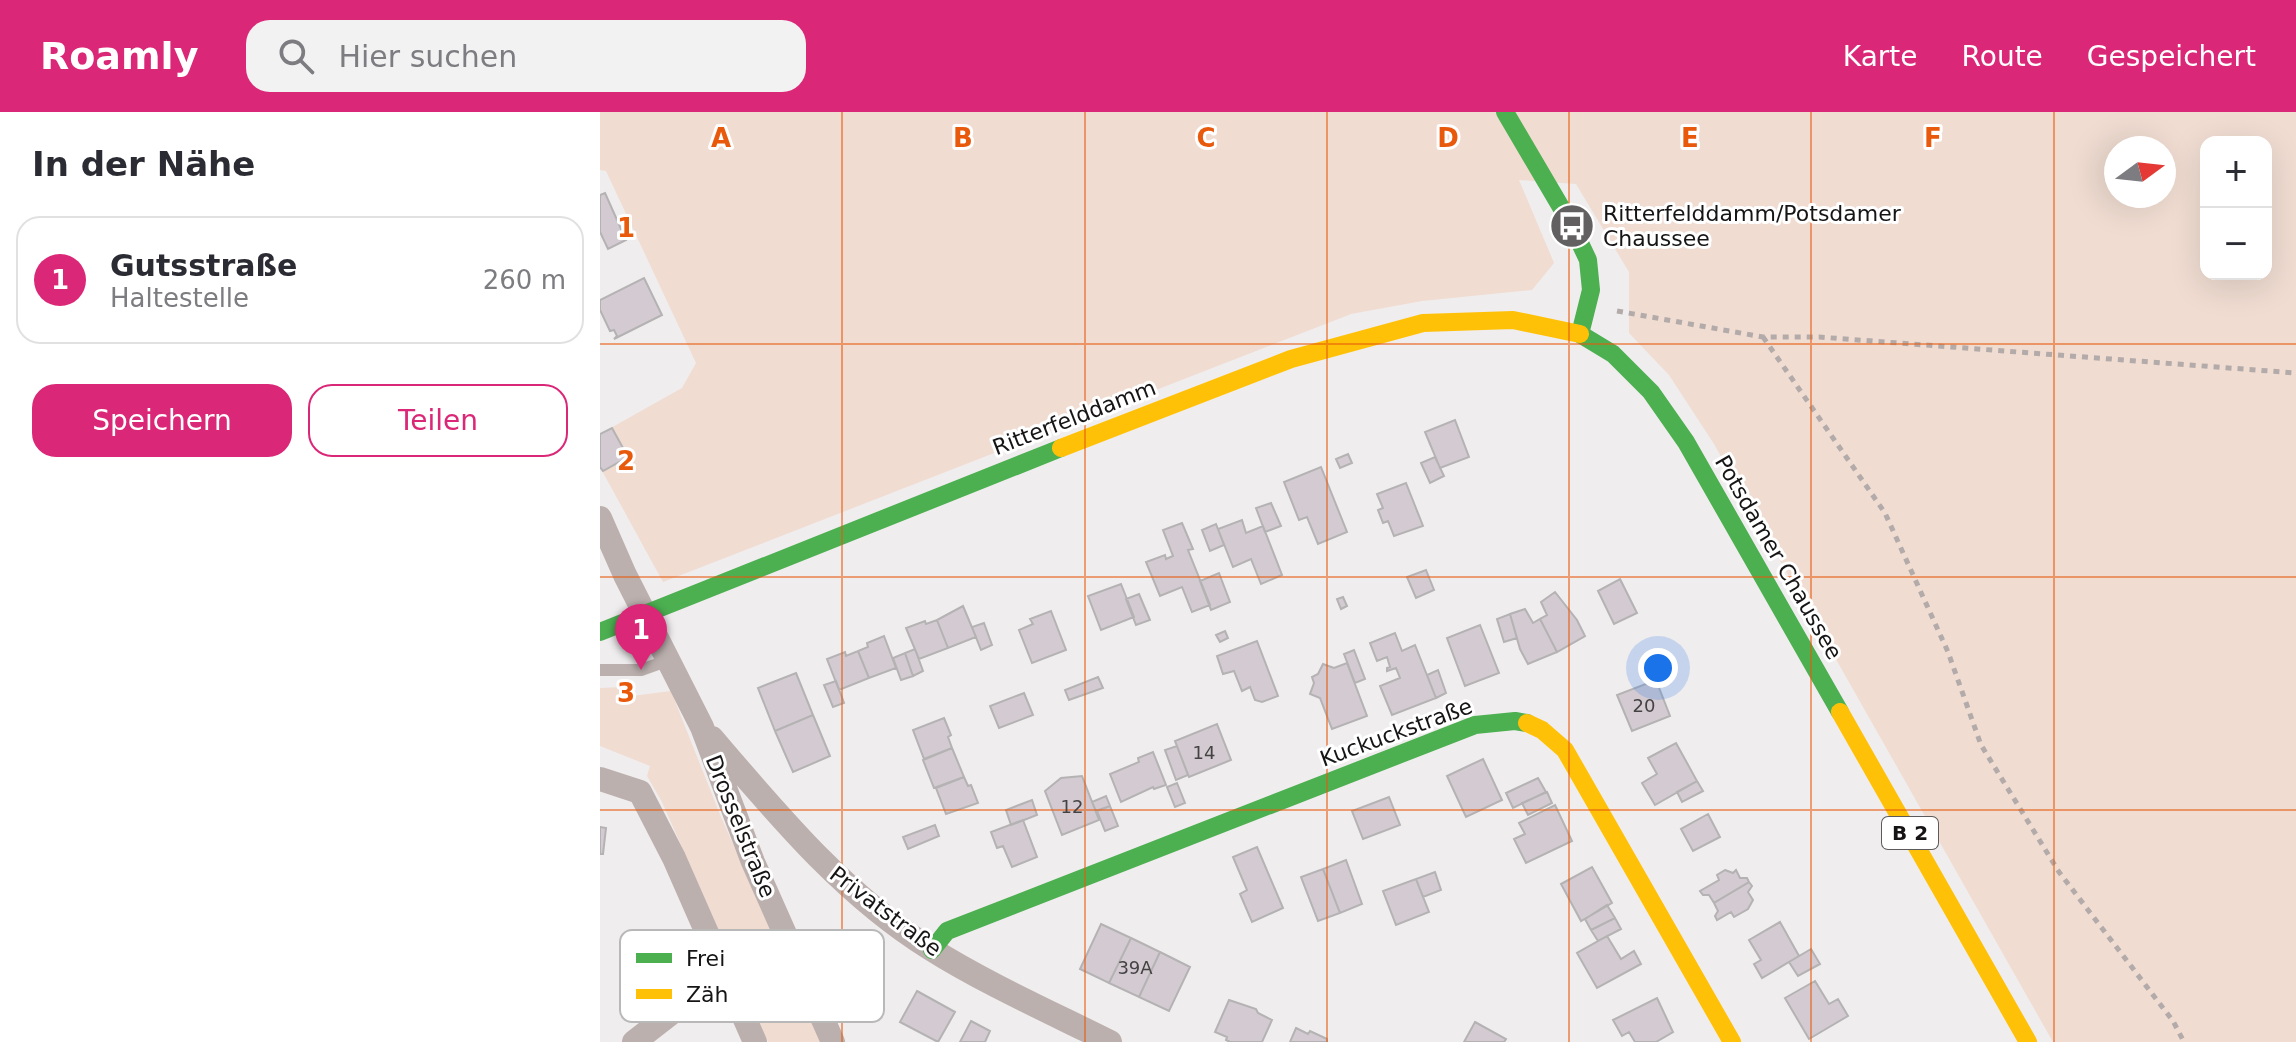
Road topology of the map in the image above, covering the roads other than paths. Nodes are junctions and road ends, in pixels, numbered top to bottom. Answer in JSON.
{"nodes":[{"id":1,"x":1505,"y":112,"type":"edge"},
{"id":2,"x":1580,"y":334,"type":"junction"},
{"id":3,"x":600,"y":518,"type":"edge"},
{"id":4,"x":645,"y":613,"type":"junction"},
{"id":5,"x":600,"y":632,"type":"edge"},
{"id":6,"x":669,"y":660,"type":"junction"},
{"id":7,"x":600,"y":670,"type":"edge"},
{"id":8,"x":702,"y":727,"type":"junction"},
{"id":9,"x":600,"y":779,"type":"edge"},
{"id":10,"x":705,"y":930,"type":"edge"},
{"id":11,"x":783,"y":930,"type":"edge"},
{"id":12,"x":932,"y":950,"type":"junction"},
{"id":13,"x":660,"y":1022,"type":"edge"},
{"id":14,"x":746,"y":1022,"type":"edge"},
{"id":15,"x":824,"y":1022,"type":"edge"},
{"id":16,"x":634,"y":1042,"type":"edge"},
{"id":17,"x":755,"y":1042,"type":"edge"},
{"id":18,"x":833,"y":1042,"type":"edge"},
{"id":19,"x":1110,"y":1042,"type":"edge"},
{"id":20,"x":1732,"y":1042,"type":"edge"},
{"id":21,"x":2028,"y":1042,"type":"edge"}],
"edges":[{"from":1,"to":2,"type":"main road"},
{"from":2,"to":4,"type":"main road","name":"Ritterfelddamm"},
{"from":2,"to":21,"type":"main road","name":"Potsdamer Chaussee","number":"B 2"},
{"from":3,"to":4,"type":"street","name":"Drosselstraße"},
{"from":4,"to":5,"type":"main road","name":"Ritterfelddamm"},
{"from":4,"to":6,"type":"street","name":"Drosselstraße"},
{"from":6,"to":7,"type":"lane"},
{"from":6,"to":8,"type":"street","name":"Drosselstraße"},
{"from":8,"to":11,"type":"street","name":"Drosselstraße"},
{"from":8,"to":12,"type":"street","name":"Privatstraße"},
{"from":9,"to":10,"type":"street"},
{"from":12,"to":19,"type":"street","name":"Privatstraße"},
{"from":12,"to":20,"type":"main road","name":"Kuckuckstraße"},
{"from":13,"to":16,"type":"street"},
{"from":14,"to":17,"type":"street"},
{"from":15,"to":18,"type":"street","name":"Drosselstraße"}]}
